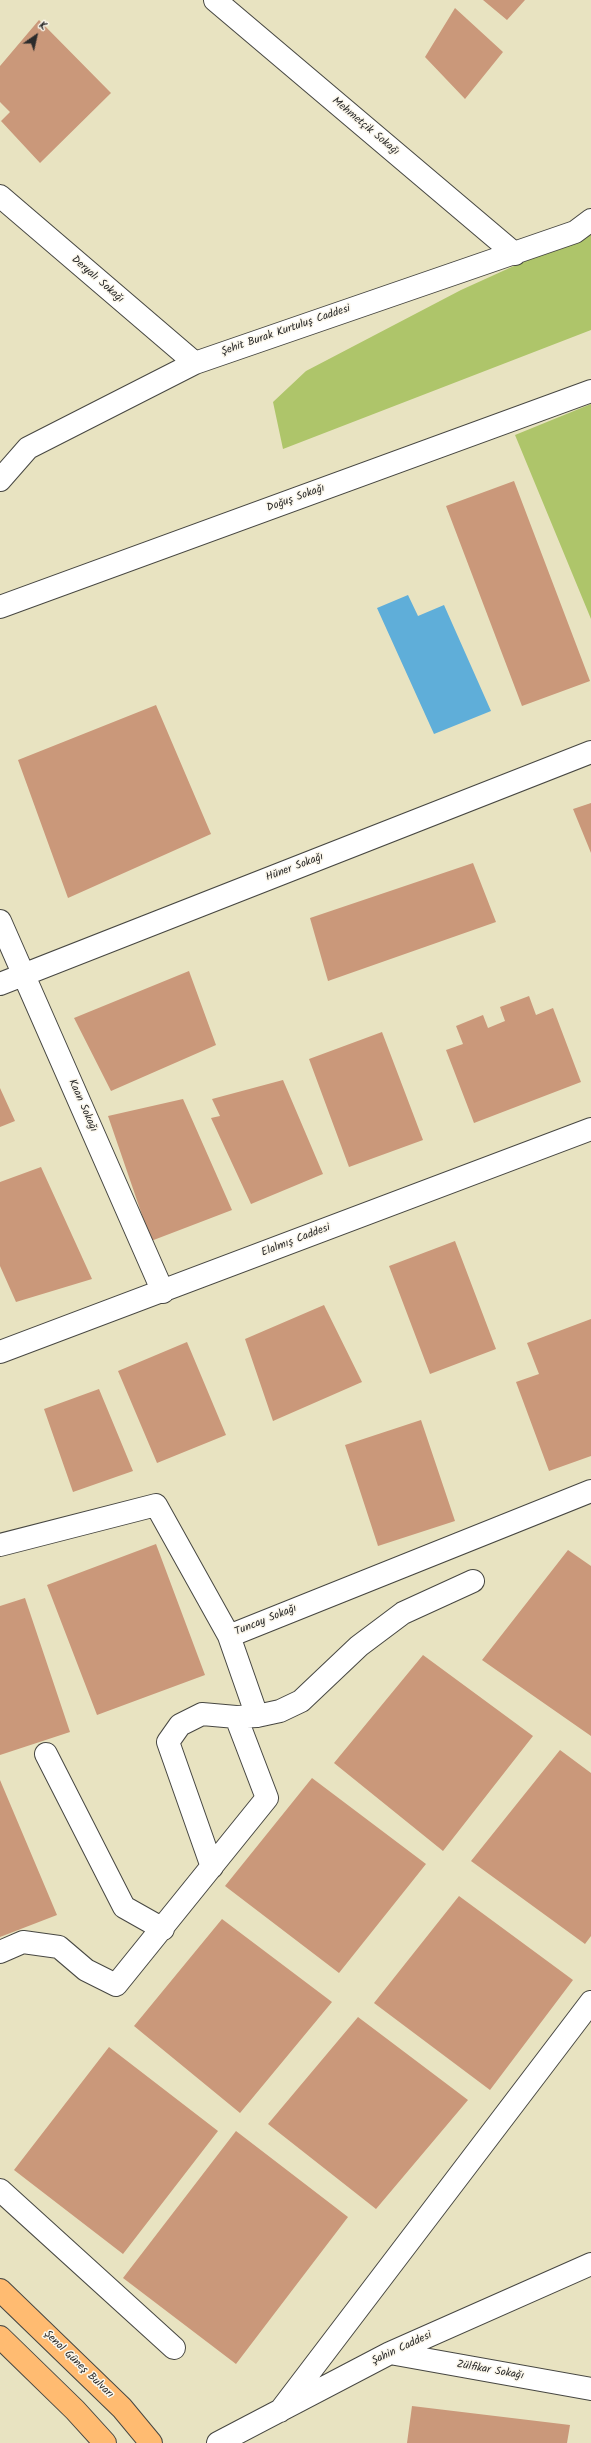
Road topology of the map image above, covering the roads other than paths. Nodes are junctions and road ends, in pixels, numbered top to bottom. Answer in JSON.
{"nodes":[{"id":1,"x":215,"y":0,"type":"edge"},
{"id":2,"x":0,"y":196,"type":"edge"},
{"id":3,"x":591,"y":220,"type":"edge"},
{"id":4,"x":515,"y":254,"type":"junction"},
{"id":5,"x":195,"y":363,"type":"junction"},
{"id":6,"x":591,"y":391,"type":"edge"},
{"id":7,"x":0,"y":480,"type":"edge"},
{"id":8,"x":0,"y":607,"type":"edge"},
{"id":9,"x":591,"y":752,"type":"edge"},
{"id":10,"x":0,"y":921,"type":"edge"},
{"id":11,"x":24,"y":975,"type":"junction"},
{"id":12,"x":0,"y":984,"type":"edge"},
{"id":13,"x":591,"y":1129,"type":"edge"},
{"id":14,"x":163,"y":1292,"type":"junction"},
{"id":15,"x":0,"y":1352,"type":"edge"},
{"id":16,"x":591,"y":1491,"type":"edge"},
{"id":17,"x":0,"y":1545,"type":"edge"},
{"id":18,"x":473,"y":1581,"type":"dead end"},
{"id":19,"x":230,"y":1636,"type":"junction"},
{"id":20,"x":247,"y":1717,"type":"junction"},
{"id":21,"x":46,"y":1754,"type":"dead end"},
{"id":22,"x":212,"y":1867,"type":"junction"},
{"id":23,"x":162,"y":1929,"type":"junction"},
{"id":24,"x":0,"y":1952,"type":"edge"},
{"id":25,"x":591,"y":2002,"type":"edge"},
{"id":26,"x":0,"y":2190,"type":"edge"},
{"id":27,"x":591,"y":2264,"type":"edge"},
{"id":28,"x":0,"y":2290,"type":"edge"},
{"id":29,"x":0,"y":2337,"type":"edge"},
{"id":30,"x":174,"y":2348,"type":"dead end"},
{"id":31,"x":390,"y":2353,"type":"junction"},
{"id":32,"x":591,"y":2389,"type":"edge"},
{"id":33,"x":280,"y":2411,"type":"junction"},
{"id":34,"x":104,"y":2443,"type":"edge"},
{"id":35,"x":151,"y":2443,"type":"edge"},
{"id":36,"x":218,"y":2443,"type":"edge"}],
"edges":[{"from":1,"to":4,"type":"street","name":"Mehmetçik Sokağı"},
{"from":2,"to":5,"type":"street","name":"Deryalı Sokağı"},
{"from":3,"to":4,"type":"street","name":"Şehit Burak Kurtuluş Caddesi"},
{"from":4,"to":5,"type":"street","name":"Şehit Burak Kurtuluş Caddesi"},
{"from":5,"to":7,"type":"street","name":"Şehit Burak Kurtuluş Caddesi"},
{"from":6,"to":8,"type":"street","name":"Doğuş Sokağı"},
{"from":9,"to":11,"type":"street","name":"Hüner Sokağı"},
{"from":10,"to":11,"type":"street","name":"Kaan Sokağı"},
{"from":11,"to":12,"type":"street","name":"Hüner Sokağı"},
{"from":11,"to":14,"type":"street","name":"Kaan Sokağı"},
{"from":13,"to":14,"type":"street","name":"Elalmış Caddesi"},
{"from":14,"to":15,"type":"street","name":"Elalmış Caddesi"},
{"from":16,"to":19,"type":"street","name":"Tuncay Sokağı"},
{"from":17,"to":19,"type":"street","name":"Tuncay Sokağı"},
{"from":18,"to":20,"type":"street"},
{"from":19,"to":20,"type":"street"},
{"from":20,"to":22,"type":"street"},
{"from":20,"to":22,"type":"street"},
{"from":21,"to":23,"type":"street"},
{"from":22,"to":23,"type":"street"},
{"from":23,"to":24,"type":"street"},
{"from":25,"to":33,"type":"street"},
{"from":26,"to":30,"type":"street"},
{"from":27,"to":31,"type":"street","name":"Şahin Caddesi"},
{"from":28,"to":35,"type":"main road","name":"Şenol Güneş Bulvarı"},
{"from":29,"to":34,"type":"main road"},
{"from":31,"to":32,"type":"street","name":"Zülfikar Sokağı"},
{"from":31,"to":33,"type":"street","name":"Şahin Caddesi"},
{"from":33,"to":36,"type":"street","name":"Şahin Caddesi"}]}
